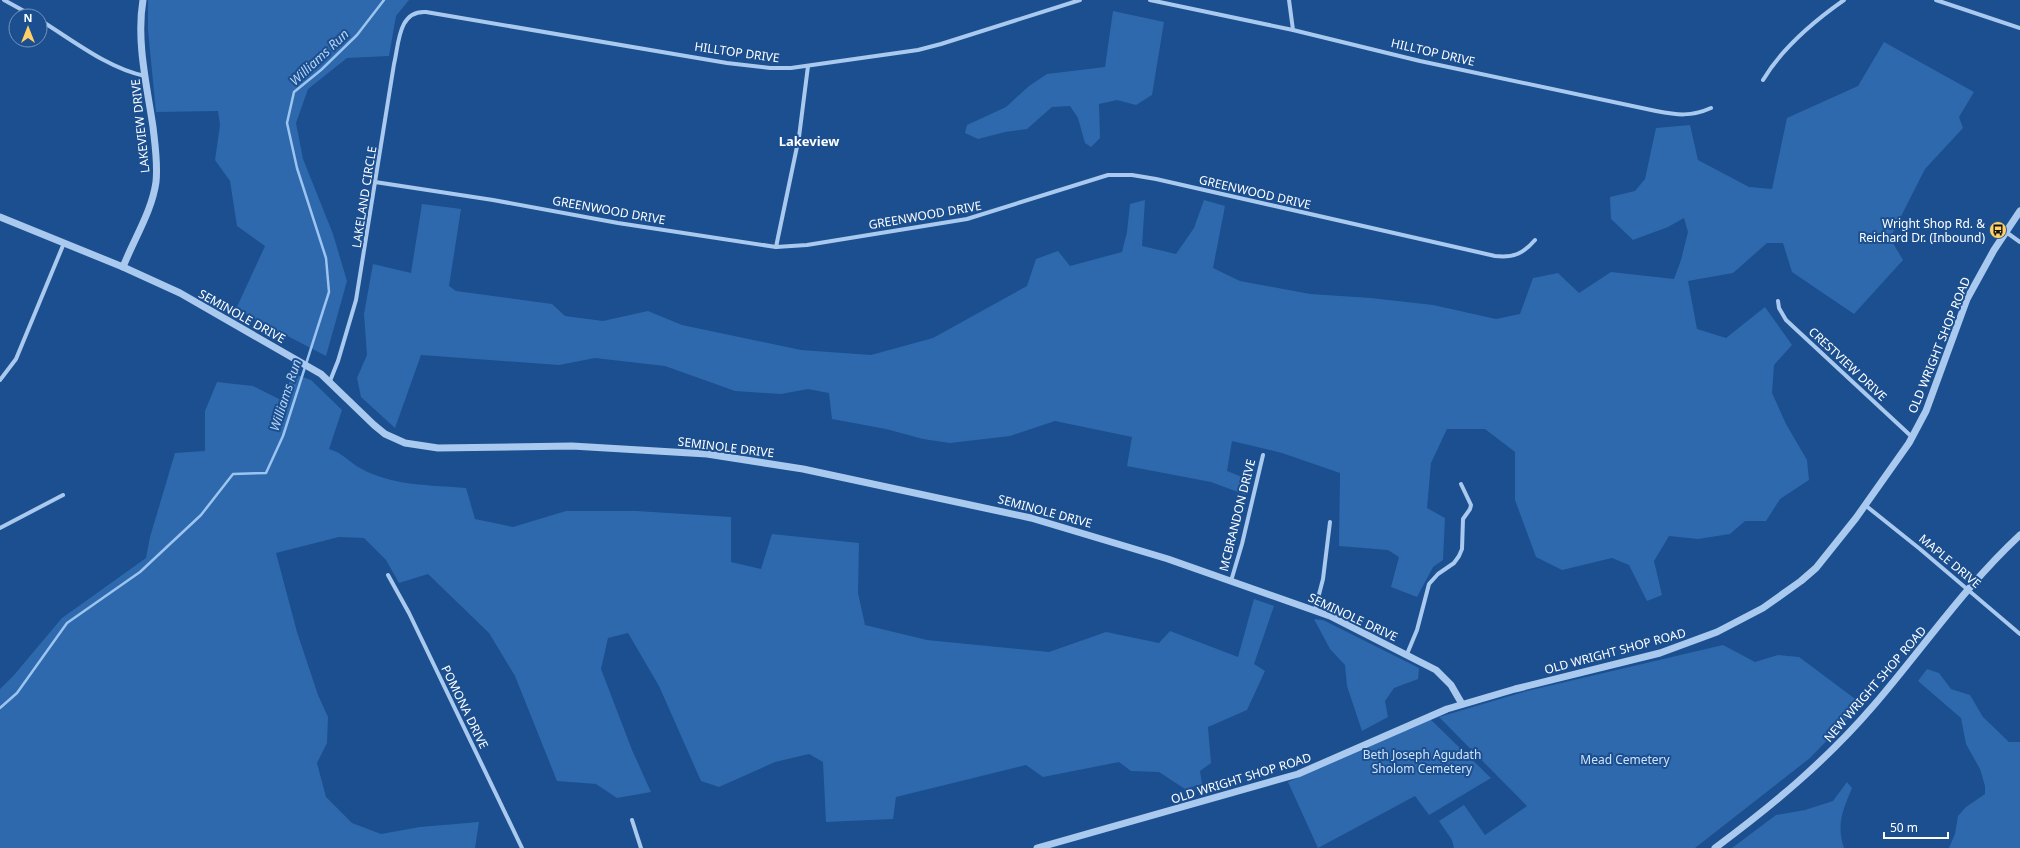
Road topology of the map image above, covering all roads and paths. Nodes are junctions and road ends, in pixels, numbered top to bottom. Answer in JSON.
{"nodes":[{"id":1,"x":4,"y":0,"type":"edge"},
{"id":2,"x":143,"y":0,"type":"edge"},
{"id":3,"x":1080,"y":0,"type":"edge"},
{"id":4,"x":1150,"y":0,"type":"edge"},
{"id":5,"x":1290,"y":0,"type":"edge"},
{"id":6,"x":1844,"y":0,"type":"edge"},
{"id":7,"x":1936,"y":0,"type":"edge"},
{"id":8,"x":18,"y":8,"type":"edge"},
{"id":9,"x":410,"y":15,"type":"joint"},
{"id":10,"x":48,"y":25,"type":"edge"},
{"id":11,"x":2020,"y":28,"type":"edge"},
{"id":12,"x":1293,"y":30,"type":"junction"},
{"id":13,"x":808,"y":66,"type":"junction"},
{"id":14,"x":145,"y":76,"type":"junction"},
{"id":15,"x":1763,"y":80,"type":"dead end"},
{"id":16,"x":1711,"y":108,"type":"dead end"},
{"id":17,"x":375,"y":182,"type":"junction"},
{"id":18,"x":2020,"y":211,"type":"edge"},
{"id":19,"x":0,"y":217,"type":"edge"},
{"id":20,"x":2006,"y":232,"type":"junction"},
{"id":21,"x":1535,"y":240,"type":"dead end"},
{"id":22,"x":64,"y":242,"type":"junction"},
{"id":23,"x":2020,"y":242,"type":"edge"},
{"id":24,"x":776,"y":247,"type":"junction"},
{"id":25,"x":123,"y":266,"type":"junction"},
{"id":26,"x":1778,"y":300,"type":"dead end"},
{"id":27,"x":0,"y":380,"type":"edge"},
{"id":28,"x":330,"y":381,"type":"junction"},
{"id":29,"x":1912,"y":437,"type":"junction"},
{"id":30,"x":1263,"y":455,"type":"dead end"},
{"id":31,"x":1461,"y":484,"type":"dead end"},
{"id":32,"x":64,"y":495,"type":"dead end"},
{"id":33,"x":1865,"y":505,"type":"junction"},
{"id":34,"x":1330,"y":522,"type":"dead end"},
{"id":35,"x":0,"y":528,"type":"edge"},
{"id":36,"x":2020,"y":535,"type":"edge"},
{"id":37,"x":388,"y":575,"type":"dead end"},
{"id":38,"x":1231,"y":580,"type":"junction"},
{"id":39,"x":1968,"y":590,"type":"junction"},
{"id":40,"x":1315,"y":610,"type":"junction"},
{"id":41,"x":2020,"y":634,"type":"edge"},
{"id":42,"x":1407,"y":654,"type":"junction"},
{"id":43,"x":1462,"y":704,"type":"junction"},
{"id":44,"x":632,"y":820,"type":"dead end"},
{"id":45,"x":522,"y":848,"type":"edge"},
{"id":46,"x":641,"y":848,"type":"edge"},
{"id":47,"x":1037,"y":848,"type":"edge"},
{"id":48,"x":1715,"y":848,"type":"edge"}],
"edges":[{"from":1,"to":8,"type":"street"},
{"from":2,"to":14,"type":"street","name":"LAKEVIEW DRIVE"},
{"from":3,"to":13,"type":"street","name":"HILLTOP DRIVE"},
{"from":4,"to":12,"type":"street","name":"HILLTOP DRIVE"},
{"from":5,"to":12,"type":"street"},
{"from":6,"to":15,"type":"street"},
{"from":7,"to":11,"type":"street"},
{"from":9,"to":13,"type":"street","name":"HILLTOP DRIVE"},
{"from":9,"to":17,"type":"street","name":"LAKELAND CIRCLE"},
{"from":10,"to":14,"type":"street"},
{"from":12,"to":16,"type":"street","name":"HILLTOP DRIVE"},
{"from":13,"to":24,"type":"street"},
{"from":14,"to":25,"type":"street","name":"LAKEVIEW DRIVE"},
{"from":17,"to":24,"type":"street","name":"GREENWOOD DRIVE"},
{"from":17,"to":28,"type":"street","name":"LAKELAND CIRCLE"},
{"from":18,"to":20,"type":"street","name":"OLD WRIGHT SHOP ROAD"},
{"from":19,"to":22,"type":"street","name":"SEMINOLE DRIVE"},
{"from":20,"to":23,"type":"street"},
{"from":20,"to":29,"type":"street","name":"OLD WRIGHT SHOP ROAD"},
{"from":21,"to":24,"type":"street","name":"GREENWOOD DRIVE"},
{"from":22,"to":25,"type":"street","name":"SEMINOLE DRIVE"},
{"from":22,"to":27,"type":"street"},
{"from":25,"to":28,"type":"street","name":"SEMINOLE DRIVE"},
{"from":26,"to":29,"type":"street","name":"CRESTVIEW DRIVE"},
{"from":28,"to":38,"type":"street","name":"SEMINOLE DRIVE"},
{"from":29,"to":33,"type":"street","name":"OLD WRIGHT SHOP ROAD"},
{"from":30,"to":38,"type":"street","name":"MCBRANDON DRIVE"},
{"from":31,"to":42,"type":"street"},
{"from":32,"to":35,"type":"street"},
{"from":33,"to":39,"type":"street","name":"MAPLE DRIVE"},
{"from":33,"to":43,"type":"street","name":"OLD WRIGHT SHOP ROAD"},
{"from":34,"to":40,"type":"street"},
{"from":36,"to":39,"type":"street","name":"NEW WRIGHT SHOP ROAD"},
{"from":37,"to":45,"type":"street","name":"POMONA DRIVE"},
{"from":38,"to":40,"type":"street","name":"SEMINOLE DRIVE"},
{"from":39,"to":41,"type":"street","name":"MAPLE DRIVE"},
{"from":39,"to":48,"type":"street","name":"NEW WRIGHT SHOP ROAD"},
{"from":40,"to":42,"type":"street","name":"SEMINOLE DRIVE"},
{"from":42,"to":43,"type":"street","name":"SEMINOLE DRIVE"},
{"from":43,"to":47,"type":"street","name":"OLD WRIGHT SHOP ROAD"},
{"from":44,"to":46,"type":"street"}]}
